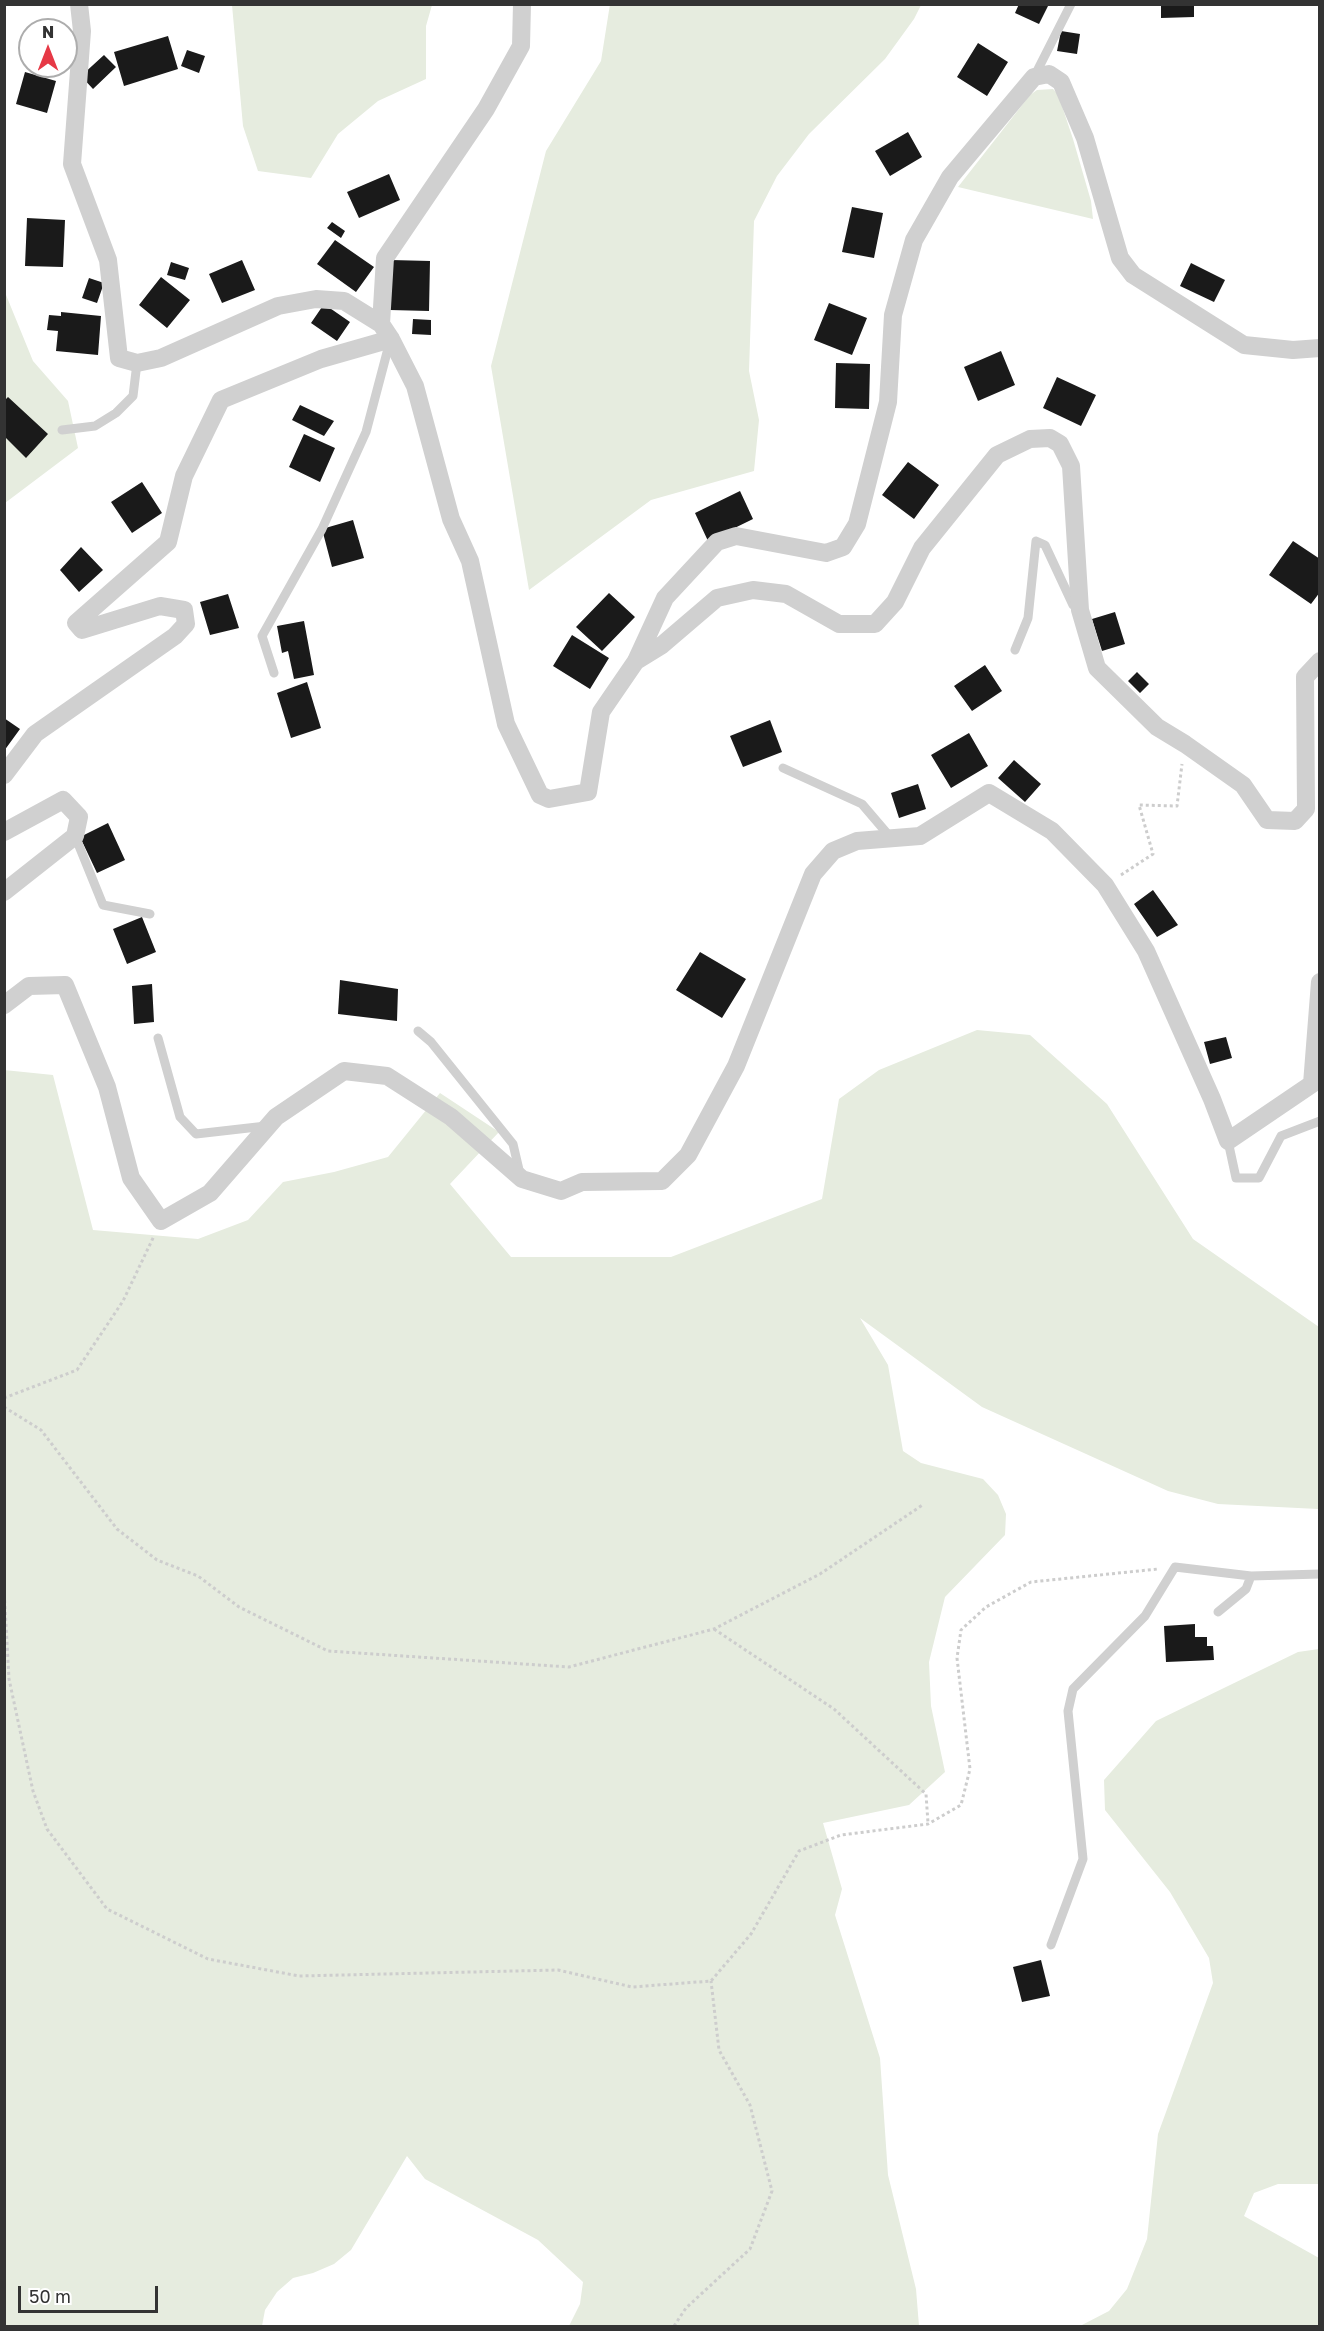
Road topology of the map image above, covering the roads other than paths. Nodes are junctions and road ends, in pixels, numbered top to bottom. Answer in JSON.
{"nodes":[{"id":1,"x":79,"y":4,"type":"edge"},
{"id":2,"x":522,"y":4,"type":"edge"},
{"id":3,"x":1071,"y":4,"type":"edge"},
{"id":4,"x":1034,"y":77,"type":"junction"},
{"id":5,"x":386,"y":331,"type":"junction"},
{"id":6,"x":1320,"y":348,"type":"edge"},
{"id":7,"x":137,"y":363,"type":"junction"},
{"id":8,"x":62,"y":430,"type":"dead end"},
{"id":9,"x":1080,"y":610,"type":"junction"},
{"id":10,"x":1015,"y":650,"type":"dead end"},
{"id":11,"x":636,"y":661,"type":"junction"},
{"id":12,"x":1320,"y":661,"type":"edge"},
{"id":13,"x":274,"y":673,"type":"dead end"},
{"id":14,"x":1306,"y":737,"type":"junction"},
{"id":15,"x":1320,"y":750,"type":"edge"},
{"id":16,"x":783,"y":768,"type":"dead end"},
{"id":17,"x":4,"y":775,"type":"edge"},
{"id":18,"x":4,"y":832,"type":"edge"},
{"id":19,"x":75,"y":836,"type":"junction"},
{"id":20,"x":891,"y":838,"type":"junction"},
{"id":21,"x":4,"y":892,"type":"edge"},
{"id":22,"x":150,"y":914,"type":"dead end"},
{"id":23,"x":1320,"y":982,"type":"edge"},
{"id":24,"x":4,"y":1005,"type":"edge"},
{"id":25,"x":418,"y":1031,"type":"dead end"},
{"id":26,"x":158,"y":1038,"type":"dead end"},
{"id":27,"x":1320,"y":1121,"type":"edge"},
{"id":28,"x":269,"y":1126,"type":"junction"},
{"id":29,"x":1228,"y":1142,"type":"junction"},
{"id":30,"x":522,"y":1179,"type":"junction"},
{"id":31,"x":1320,"y":1574,"type":"edge"},
{"id":32,"x":1251,"y":1575,"type":"junction"},
{"id":33,"x":1218,"y":1612,"type":"dead end"},
{"id":34,"x":1051,"y":1945,"type":"dead end"}],
"edges":[{"from":1,"to":7,"type":"street"},
{"from":2,"to":5,"type":"street"},
{"from":3,"to":4,"type":"lane"},
{"from":4,"to":6,"type":"street"},
{"from":4,"to":11,"type":"street"},
{"from":5,"to":7,"type":"street"},
{"from":5,"to":11,"type":"street"},
{"from":5,"to":13,"type":"lane"},
{"from":5,"to":17,"type":"street"},
{"from":7,"to":8,"type":"lane"},
{"from":9,"to":10,"type":"lane"},
{"from":9,"to":11,"type":"street"},
{"from":9,"to":14,"type":"street"},
{"from":12,"to":14,"type":"street"},
{"from":14,"to":15,"type":"street"},
{"from":16,"to":20,"type":"lane"},
{"from":18,"to":19,"type":"street"},
{"from":19,"to":21,"type":"street"},
{"from":19,"to":22,"type":"lane"},
{"from":20,"to":29,"type":"street"},
{"from":20,"to":30,"type":"street"},
{"from":23,"to":29,"type":"street"},
{"from":24,"to":28,"type":"street"},
{"from":25,"to":30,"type":"lane"},
{"from":26,"to":28,"type":"lane"},
{"from":27,"to":29,"type":"lane"},
{"from":28,"to":30,"type":"street"},
{"from":31,"to":32,"type":"lane"},
{"from":32,"to":33,"type":"lane"},
{"from":32,"to":34,"type":"lane"}]}
